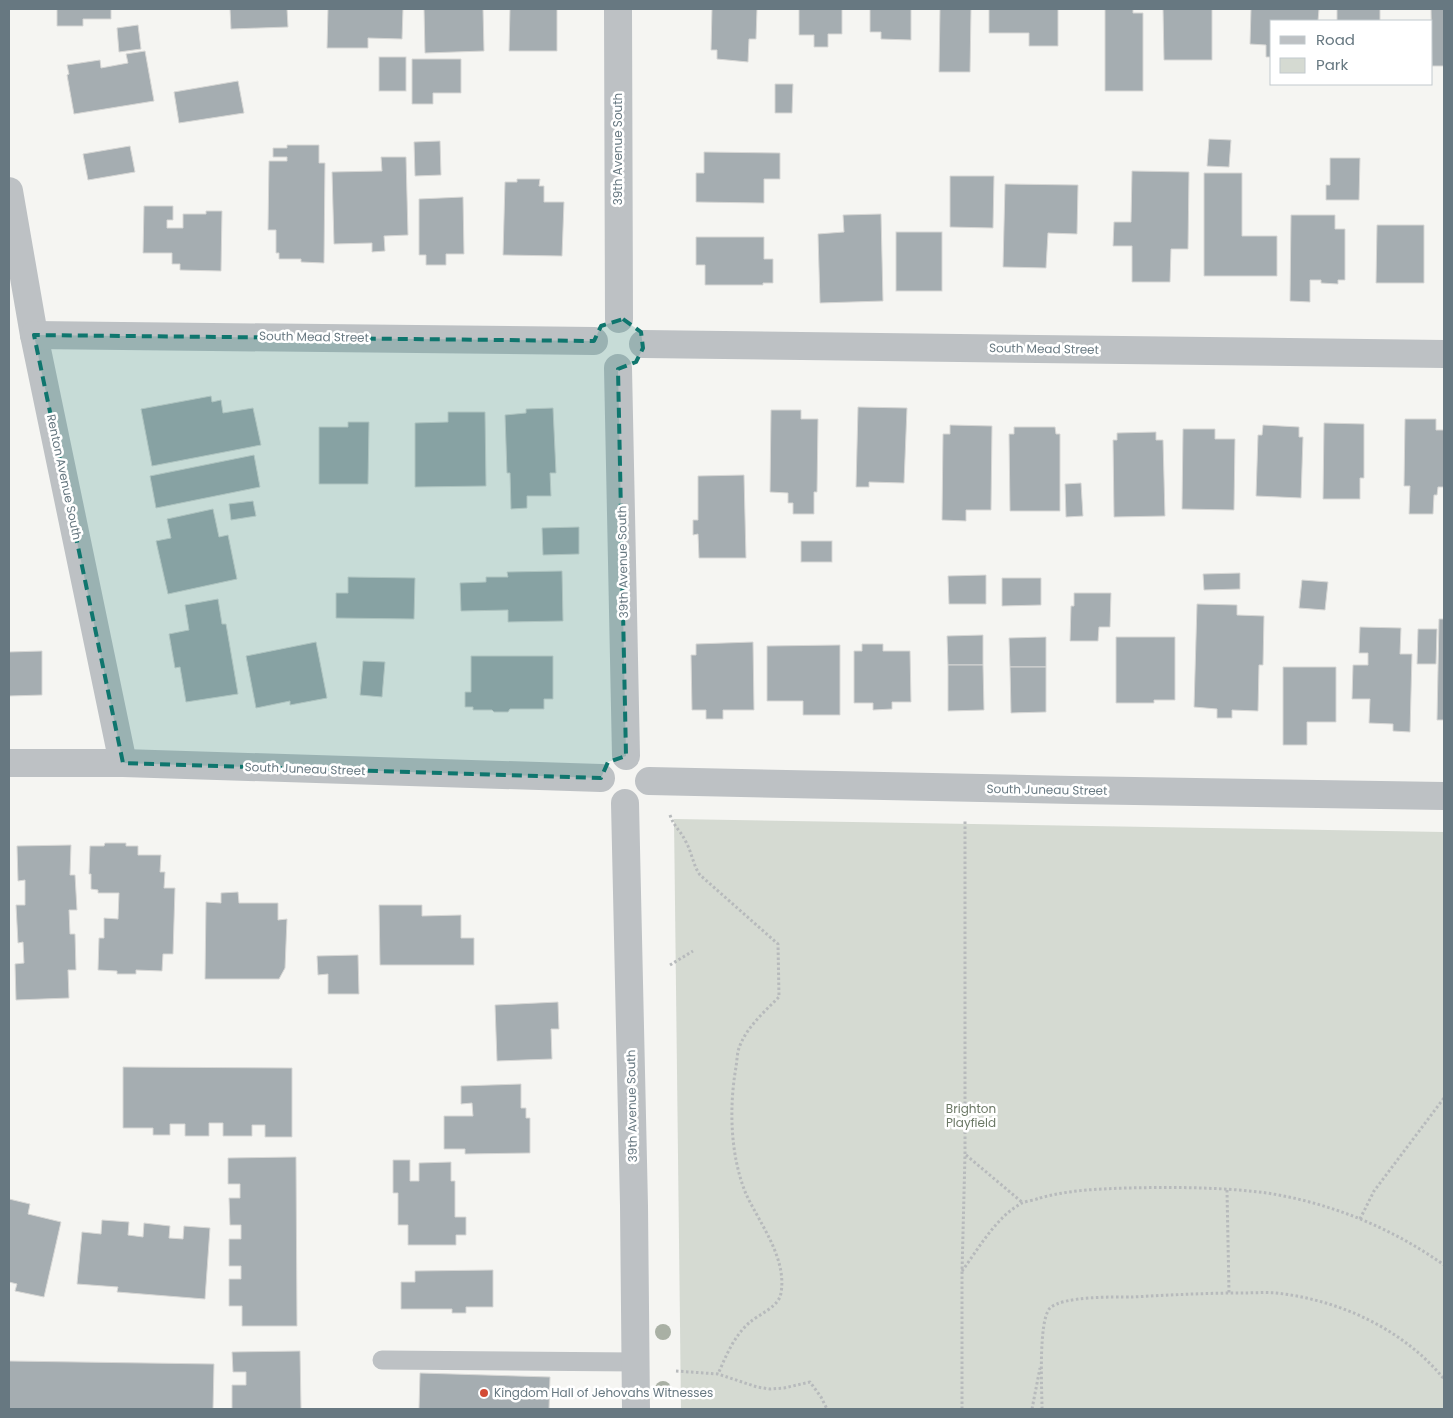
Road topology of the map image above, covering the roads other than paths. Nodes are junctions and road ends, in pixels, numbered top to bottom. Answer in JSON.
{"nodes":[{"id":1,"x":618,"y":9,"type":"edge"},
{"id":2,"x":9,"y":191,"type":"edge"},
{"id":3,"x":619,"y":319,"type":"junction"},
{"id":4,"x":34,"y":335,"type":"junction"},
{"id":5,"x":594,"y":341,"type":"junction"},
{"id":6,"x":643,"y":344,"type":"junction"},
{"id":7,"x":1444,"y":354,"type":"edge"},
{"id":8,"x":618,"y":368,"type":"junction"},
{"id":9,"x":626,"y":756,"type":"junction"},
{"id":10,"x":9,"y":763,"type":"edge"},
{"id":11,"x":123,"y":763,"type":"junction"},
{"id":12,"x":602,"y":778,"type":"junction"},
{"id":13,"x":649,"y":781,"type":"junction"},
{"id":14,"x":1444,"y":796,"type":"edge"},
{"id":15,"x":625,"y":803,"type":"junction"},
{"id":16,"x":382,"y":1360,"type":"dead end"},
{"id":17,"x":636,"y":1362,"type":"junction"},
{"id":18,"x":636,"y":1409,"type":"edge"}],
"edges":[{"from":1,"to":3,"type":"street","name":"39th Avenue South"},
{"from":2,"to":4,"type":"street","name":"Renton Avenue South"},
{"from":3,"to":5,"type":"street"},
{"from":3,"to":6,"type":"street"},
{"from":4,"to":5,"type":"street","name":"South Mead Street"},
{"from":4,"to":11,"type":"street","name":"Renton Avenue South"},
{"from":5,"to":8,"type":"street"},
{"from":6,"to":7,"type":"street","name":"South Mead Street"},
{"from":6,"to":8,"type":"street"},
{"from":8,"to":9,"type":"street","name":"39th Avenue South"},
{"from":9,"to":12,"type":"street"},
{"from":9,"to":13,"type":"street"},
{"from":10,"to":11,"type":"street","name":"South Juneau Street"},
{"from":11,"to":12,"type":"street","name":"South Juneau Street"},
{"from":12,"to":15,"type":"street"},
{"from":13,"to":14,"type":"street","name":"South Juneau Street"},
{"from":13,"to":15,"type":"street"},
{"from":15,"to":17,"type":"street","name":"39th Avenue South"},
{"from":16,"to":17,"type":"lane"},
{"from":17,"to":18,"type":"street","name":"39th Avenue South"}]}
